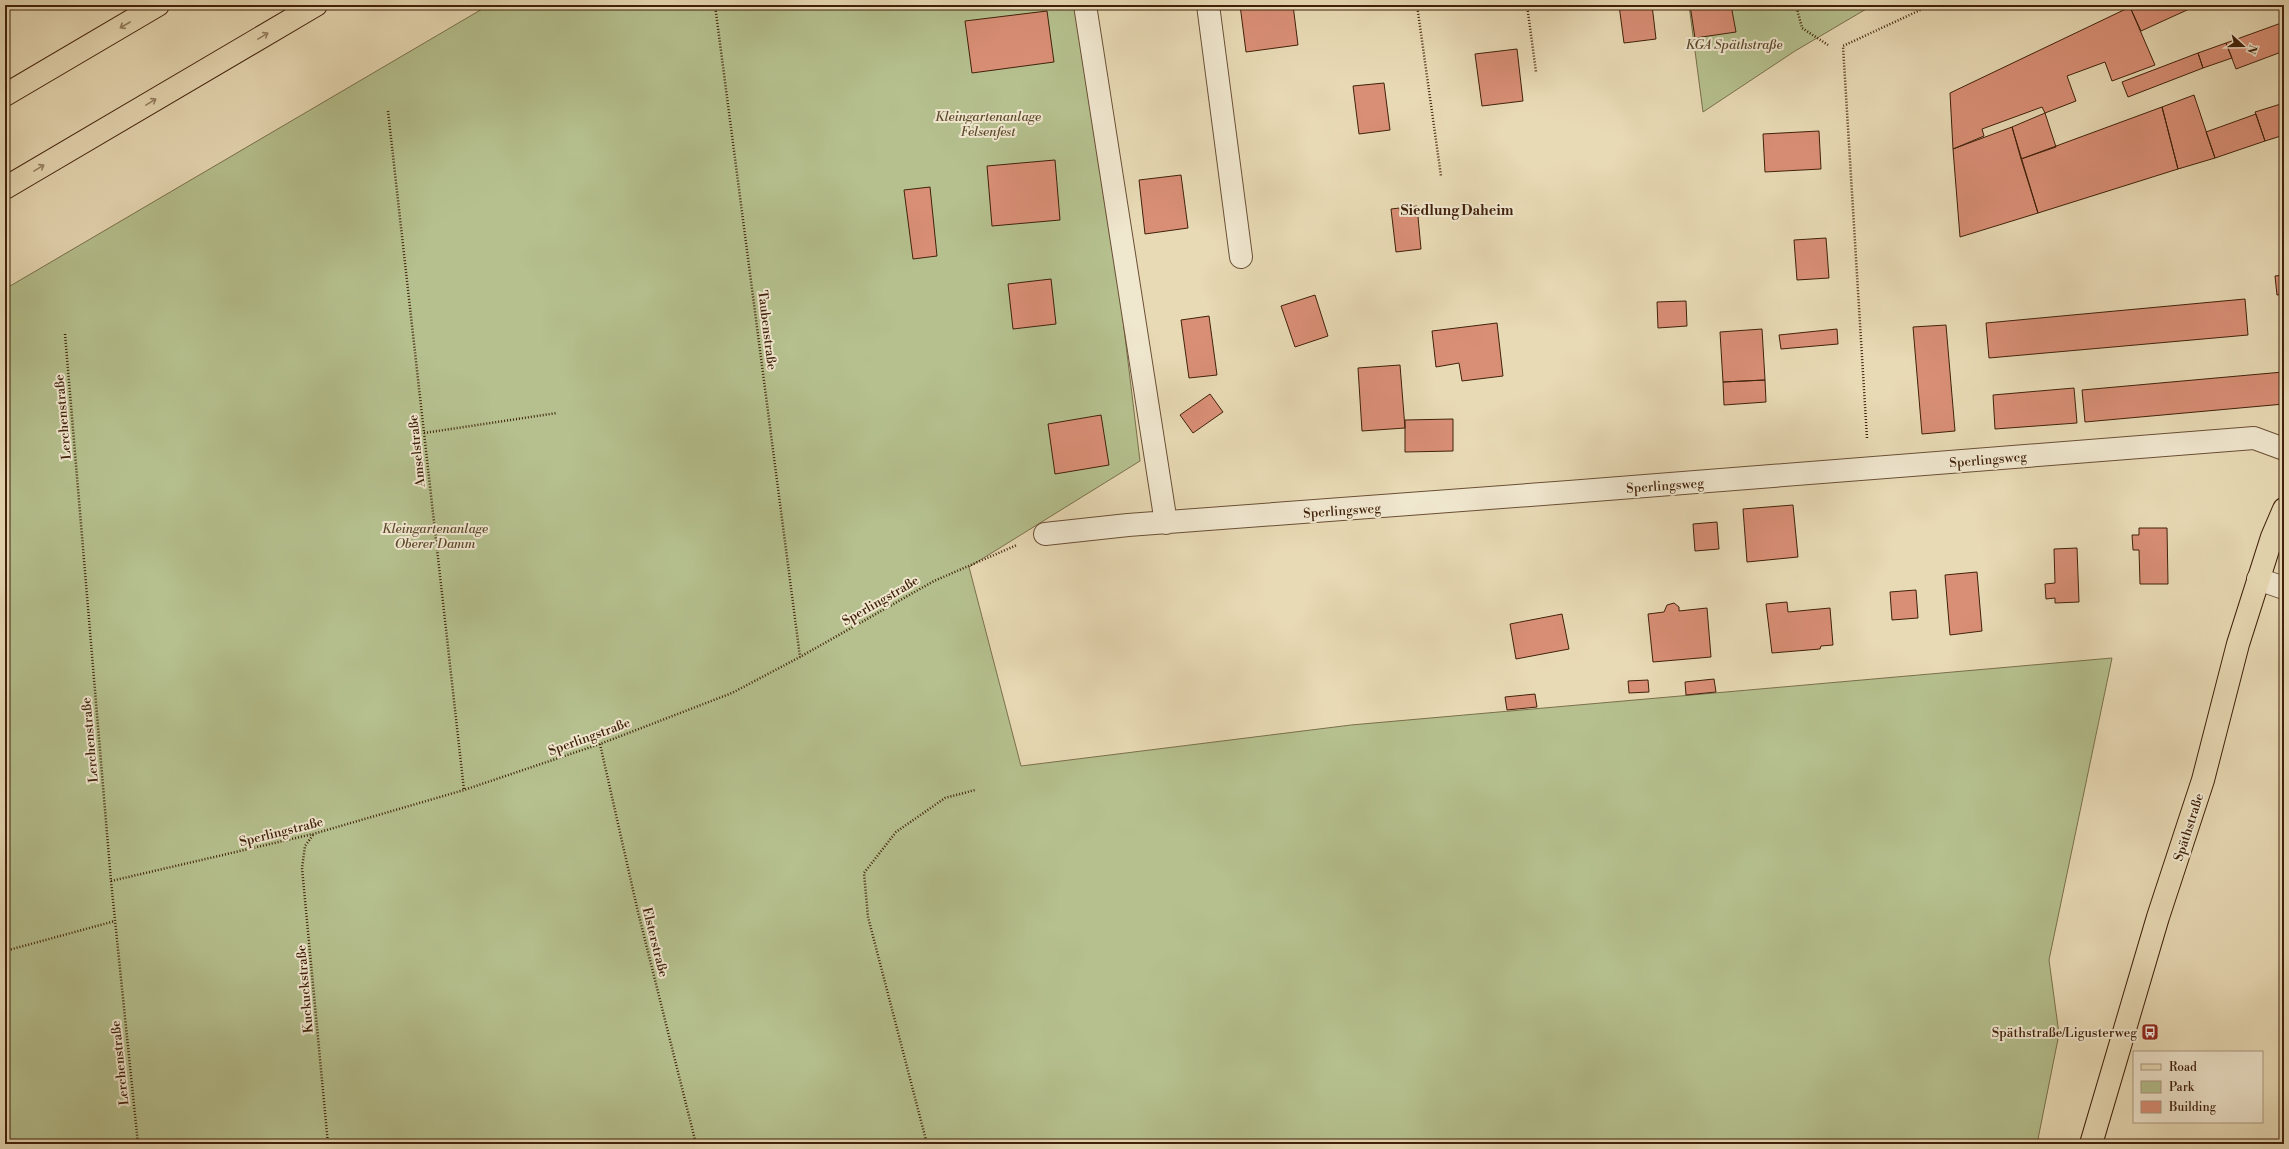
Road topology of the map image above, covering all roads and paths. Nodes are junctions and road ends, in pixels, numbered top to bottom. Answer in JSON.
{"nodes":[{"id":1,"x":158,"y":5,"type":"edge"},
{"id":2,"x":316,"y":5,"type":"edge"},
{"id":3,"x":715,"y":5,"type":"edge"},
{"id":4,"x":1085,"y":5,"type":"edge"},
{"id":5,"x":1208,"y":5,"type":"edge"},
{"id":6,"x":1417,"y":5,"type":"edge"},
{"id":7,"x":1527,"y":5,"type":"edge"},
{"id":8,"x":1796,"y":5,"type":"edge"},
{"id":9,"x":1931,"y":5,"type":"edge"},
{"id":10,"x":1828,"y":45,"type":"dead end"},
{"id":11,"x":1536,"y":72,"type":"dead end"},
{"id":12,"x":5,"y":95,"type":"edge"},
{"id":13,"x":388,"y":111,"type":"dead end"},
{"id":14,"x":1441,"y":176,"type":"dead end"},
{"id":15,"x":5,"y":188,"type":"edge"},
{"id":16,"x":1241,"y":257,"type":"dead end"},
{"id":17,"x":65,"y":334,"type":"dead end"},
{"id":18,"x":557,"y":413,"type":"dead end"},
{"id":19,"x":424,"y":433,"type":"junction"},
{"id":20,"x":2284,"y":448,"type":"edge"},
{"id":21,"x":1869,"y":469,"type":"junction"},
{"id":22,"x":2284,"y":509,"type":"edge"},
{"id":23,"x":1166,"y":523,"type":"junction"},
{"id":24,"x":1045,"y":534,"type":"joint"},
{"id":25,"x":2258,"y":579,"type":"junction"},
{"id":26,"x":2284,"y":588,"type":"edge"},
{"id":27,"x":800,"y":657,"type":"junction"},
{"id":28,"x":600,"y":744,"type":"junction"},
{"id":29,"x":464,"y":790,"type":"junction"},
{"id":30,"x":975,"y":790,"type":"dead end"},
{"id":31,"x":313,"y":834,"type":"junction"},
{"id":32,"x":111,"y":882,"type":"junction"},
{"id":33,"x":115,"y":922,"type":"junction"},
{"id":34,"x":5,"y":951,"type":"edge"},
{"id":35,"x":138,"y":1144,"type":"edge"},
{"id":36,"x":328,"y":1144,"type":"edge"},
{"id":37,"x":696,"y":1144,"type":"edge"},
{"id":38,"x":927,"y":1144,"type":"edge"},
{"id":39,"x":2091,"y":1144,"type":"edge"}],
"edges":[{"from":1,"to":12,"type":"main road","one_way":true},
{"from":15,"to":2,"type":"main road","one_way":true},
{"from":3,"to":27,"type":"path","name":"Taubenstraße"},
{"from":4,"to":23,"type":"lane"},
{"from":5,"to":16,"type":"lane"},
{"from":6,"to":14,"type":"path"},
{"from":7,"to":11,"type":"path"},
{"from":8,"to":10,"type":"path"},
{"from":9,"to":21,"type":"path"},
{"from":13,"to":19,"type":"path","name":"Amselstraße"},
{"from":17,"to":32,"type":"path","name":"Lerchenstraße"},
{"from":18,"to":19,"type":"path"},
{"from":19,"to":29,"type":"path","name":"Amselstraße"},
{"from":20,"to":21,"type":"lane","name":"Sperlingsweg"},
{"from":21,"to":23,"type":"lane","name":"Sperlingsweg"},
{"from":22,"to":25,"type":"main road","name":"Späthstraße"},
{"from":23,"to":24,"type":"lane","name":"Sperlingsweg"},
{"from":24,"to":27,"type":"path","name":"Sperlingstraße"},
{"from":25,"to":26,"type":"lane"},
{"from":25,"to":39,"type":"main road","name":"Späthstraße"},
{"from":27,"to":28,"type":"path","name":"Sperlingstraße"},
{"from":28,"to":29,"type":"path","name":"Sperlingstraße"},
{"from":28,"to":37,"type":"path","name":"Elsterstraße"},
{"from":29,"to":31,"type":"path","name":"Sperlingstraße"},
{"from":30,"to":38,"type":"path"},
{"from":31,"to":32,"type":"path","name":"Sperlingstraße"},
{"from":31,"to":36,"type":"path","name":"Kuckuckstraße"},
{"from":32,"to":33,"type":"path","name":"Lerchenstraße"},
{"from":33,"to":34,"type":"path"},
{"from":33,"to":35,"type":"path","name":"Lerchenstraße"}]}
